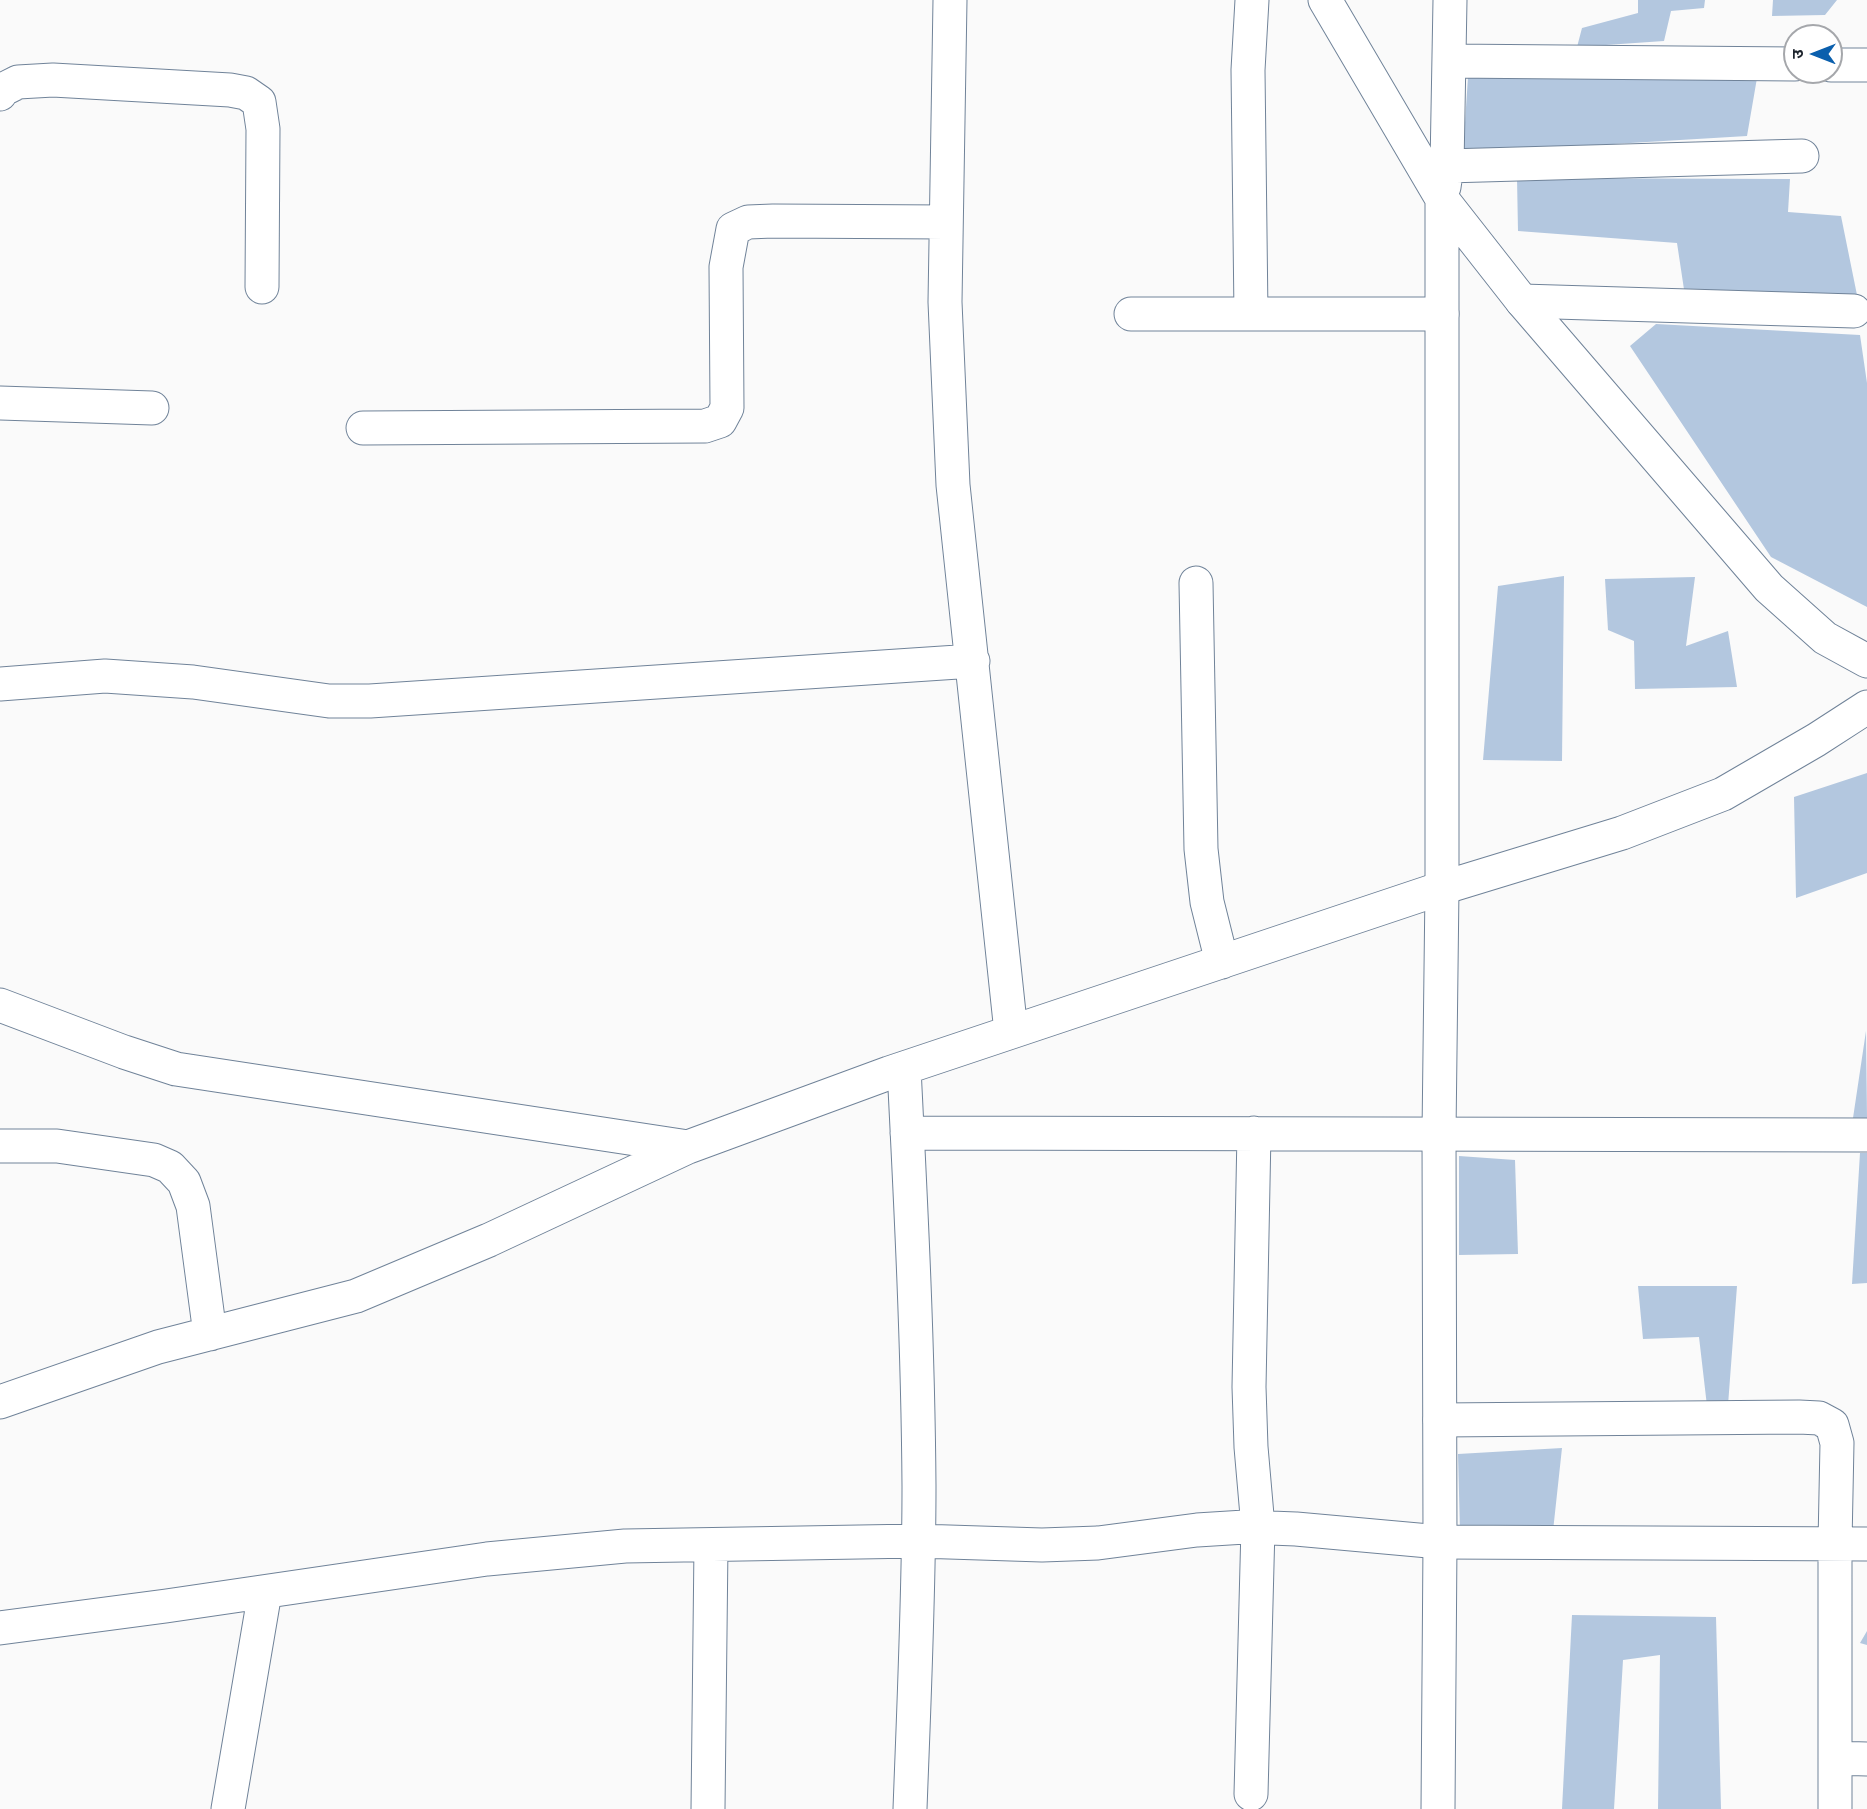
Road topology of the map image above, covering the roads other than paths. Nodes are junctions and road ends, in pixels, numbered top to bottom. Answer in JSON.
{"nodes":[{"id":1,"x":950,"y":0,"type":"edge"},
{"id":2,"x":1252,"y":0,"type":"edge"},
{"id":3,"x":1325,"y":0,"type":"edge"},
{"id":4,"x":1450,"y":0,"type":"edge"},
{"id":5,"x":1450,"y":61,"type":"junction"},
{"id":6,"x":1783,"y":64,"type":"edge"},
{"id":7,"x":1843,"y":65,"type":"edge"},
{"id":8,"x":1867,"y":65,"type":"edge"},
{"id":9,"x":0,"y":94,"type":"edge"},
{"id":10,"x":1802,"y":156,"type":"dead end"},
{"id":11,"x":1447,"y":166,"type":"junction"},
{"id":12,"x":1442,"y":199,"type":"junction"},
{"id":13,"x":946,"y":222,"type":"junction"},
{"id":14,"x":262,"y":288,"type":"dead end"},
{"id":15,"x":1522,"y":301,"type":"junction"},
{"id":16,"x":1854,"y":310,"type":"dead end"},
{"id":17,"x":1131,"y":314,"type":"dead end"},
{"id":18,"x":1251,"y":314,"type":"junction"},
{"id":19,"x":1442,"y":314,"type":"junction"},
{"id":20,"x":0,"y":403,"type":"edge"},
{"id":21,"x":152,"y":408,"type":"dead end"},
{"id":22,"x":363,"y":428,"type":"dead end"},
{"id":23,"x":1196,"y":583,"type":"dead end"},
{"id":24,"x":973,"y":661,"type":"junction"},
{"id":25,"x":1867,"y":661,"type":"edge"},
{"id":26,"x":0,"y":684,"type":"edge"},
{"id":27,"x":1867,"y":707,"type":"edge"},
{"id":28,"x":1442,"y":888,"type":"junction"},
{"id":29,"x":1222,"y":962,"type":"junction"},
{"id":30,"x":0,"y":1005,"type":"edge"},
{"id":31,"x":1011,"y":1032,"type":"junction"},
{"id":32,"x":904,"y":1068,"type":"junction"},
{"id":33,"x":907,"y":1133,"type":"junction"},
{"id":34,"x":1254,"y":1133,"type":"junction"},
{"id":35,"x":1439,"y":1133,"type":"junction"},
{"id":36,"x":1867,"y":1135,"type":"edge"},
{"id":37,"x":0,"y":1146,"type":"edge"},
{"id":38,"x":688,"y":1147,"type":"junction"},
{"id":39,"x":210,"y":1334,"type":"junction"},
{"id":40,"x":0,"y":1402,"type":"edge"},
{"id":41,"x":1440,"y":1420,"type":"junction"},
{"id":42,"x":1258,"y":1527,"type":"junction"},
{"id":43,"x":918,"y":1541,"type":"junction"},
{"id":44,"x":1440,"y":1542,"type":"junction"},
{"id":45,"x":1835,"y":1543,"type":"junction"},
{"id":46,"x":1867,"y":1544,"type":"edge"},
{"id":47,"x":711,"y":1545,"type":"junction"},
{"id":48,"x":265,"y":1592,"type":"junction"},
{"id":49,"x":0,"y":1628,"type":"edge"},
{"id":50,"x":1851,"y":1759,"type":"edge"},
{"id":51,"x":1251,"y":1794,"type":"dead end"},
{"id":52,"x":228,"y":1809,"type":"edge"},
{"id":53,"x":708,"y":1809,"type":"edge"},
{"id":54,"x":910,"y":1809,"type":"edge"},
{"id":55,"x":1438,"y":1809,"type":"edge"},
{"id":56,"x":1835,"y":1809,"type":"edge"}],
"edges":[{"from":1,"to":13,"type":"street"},
{"from":2,"to":18,"type":"street"},
{"from":3,"to":12,"type":"street"},
{"from":4,"to":5,"type":"street"},
{"from":5,"to":6,"type":"street"},
{"from":5,"to":11,"type":"street"},
{"from":7,"to":8,"type":"street"},
{"from":9,"to":14,"type":"street"},
{"from":10,"to":11,"type":"street"},
{"from":11,"to":12,"type":"street"},
{"from":12,"to":15,"type":"street"},
{"from":12,"to":19,"type":"street"},
{"from":13,"to":22,"type":"street"},
{"from":13,"to":24,"type":"street"},
{"from":15,"to":16,"type":"street"},
{"from":15,"to":25,"type":"street"},
{"from":17,"to":18,"type":"street"},
{"from":18,"to":19,"type":"street"},
{"from":19,"to":28,"type":"street"},
{"from":20,"to":21,"type":"street"},
{"from":23,"to":29,"type":"street"},
{"from":24,"to":26,"type":"street"},
{"from":24,"to":31,"type":"street"},
{"from":27,"to":28,"type":"street"},
{"from":28,"to":29,"type":"street"},
{"from":28,"to":35,"type":"street"},
{"from":29,"to":31,"type":"street"},
{"from":30,"to":38,"type":"street"},
{"from":31,"to":32,"type":"street"},
{"from":32,"to":33,"type":"street"},
{"from":32,"to":38,"type":"street"},
{"from":33,"to":34,"type":"street"},
{"from":33,"to":43,"type":"street"},
{"from":34,"to":35,"type":"street"},
{"from":34,"to":42,"type":"street"},
{"from":35,"to":36,"type":"street"},
{"from":35,"to":41,"type":"street"},
{"from":37,"to":39,"type":"street"},
{"from":38,"to":39,"type":"street"},
{"from":39,"to":40,"type":"street"},
{"from":41,"to":44,"type":"street"},
{"from":41,"to":45,"type":"street"},
{"from":42,"to":43,"type":"street"},
{"from":42,"to":44,"type":"street"},
{"from":42,"to":51,"type":"street"},
{"from":43,"to":47,"type":"street"},
{"from":43,"to":54,"type":"street"},
{"from":44,"to":45,"type":"street"},
{"from":44,"to":55,"type":"street"},
{"from":45,"to":46,"type":"street"},
{"from":45,"to":50,"type":"street"},
{"from":47,"to":48,"type":"street"},
{"from":47,"to":53,"type":"street"},
{"from":48,"to":49,"type":"street"},
{"from":48,"to":52,"type":"street"},
{"from":50,"to":56,"type":"street"}]}
